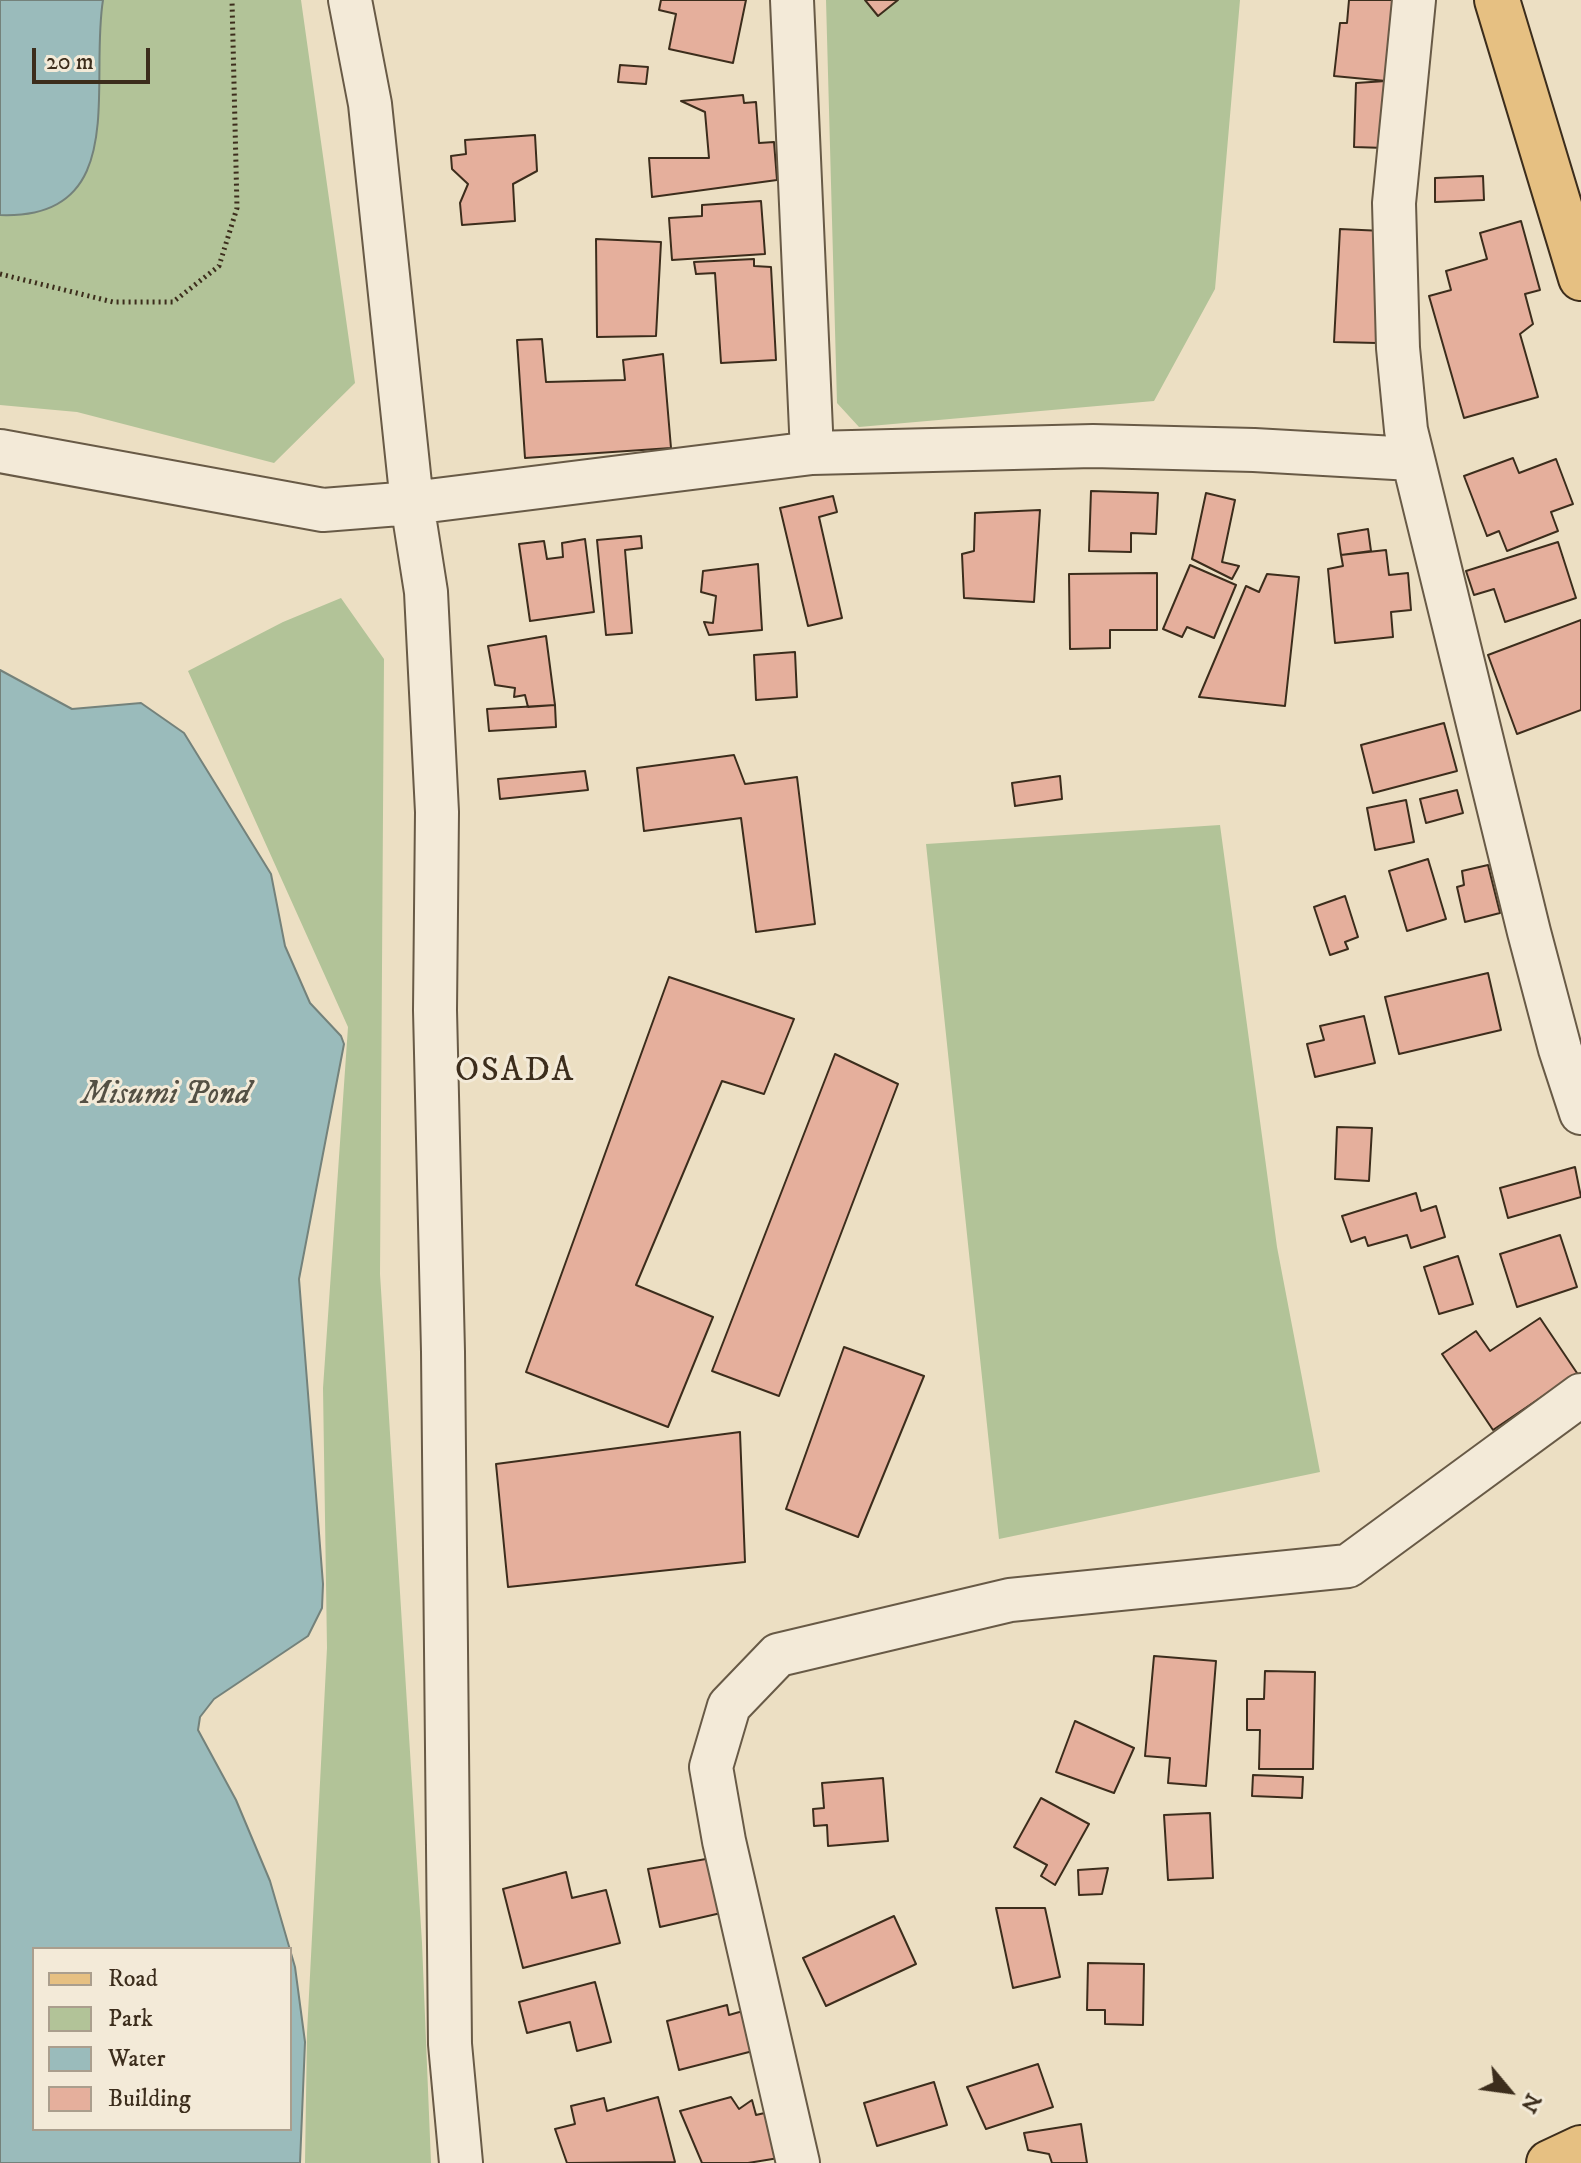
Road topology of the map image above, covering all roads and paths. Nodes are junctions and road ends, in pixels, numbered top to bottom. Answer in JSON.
{"nodes":[{"id":1,"x":232,"y":0,"type":"edge"},
{"id":2,"x":350,"y":0,"type":"edge"},
{"id":3,"x":792,"y":0,"type":"edge"},
{"id":4,"x":1414,"y":0,"type":"edge"},
{"id":5,"x":1497,"y":0,"type":"edge"},
{"id":6,"x":1571,"y":207,"type":"edge"},
{"id":7,"x":0,"y":274,"type":"edge"},
{"id":8,"x":1581,"y":278,"type":"edge"},
{"id":9,"x":0,"y":451,"type":"edge"},
{"id":10,"x":812,"y":453,"type":"junction"},
{"id":11,"x":1412,"y":459,"type":"junction"},
{"id":12,"x":412,"y":503,"type":"junction"},
{"id":13,"x":1581,"y":1113,"type":"edge"},
{"id":14,"x":1581,"y":1395,"type":"edge"},
{"id":15,"x":1581,"y":2148,"type":"edge"},
{"id":16,"x":461,"y":2163,"type":"edge"},
{"id":17,"x":798,"y":2163,"type":"edge"},
{"id":18,"x":1549,"y":2163,"type":"edge"}],
"edges":[{"from":1,"to":7,"type":"path"},
{"from":2,"to":12,"type":"street"},
{"from":3,"to":10,"type":"street"},
{"from":4,"to":11,"type":"street"},
{"from":5,"to":6,"type":"main road"},
{"from":6,"to":8,"type":"main road"},
{"from":9,"to":12,"type":"street"},
{"from":10,"to":11,"type":"street"},
{"from":10,"to":12,"type":"street"},
{"from":11,"to":13,"type":"street"},
{"from":12,"to":16,"type":"street"},
{"from":14,"to":17,"type":"street"},
{"from":15,"to":18,"type":"main road"}]}
